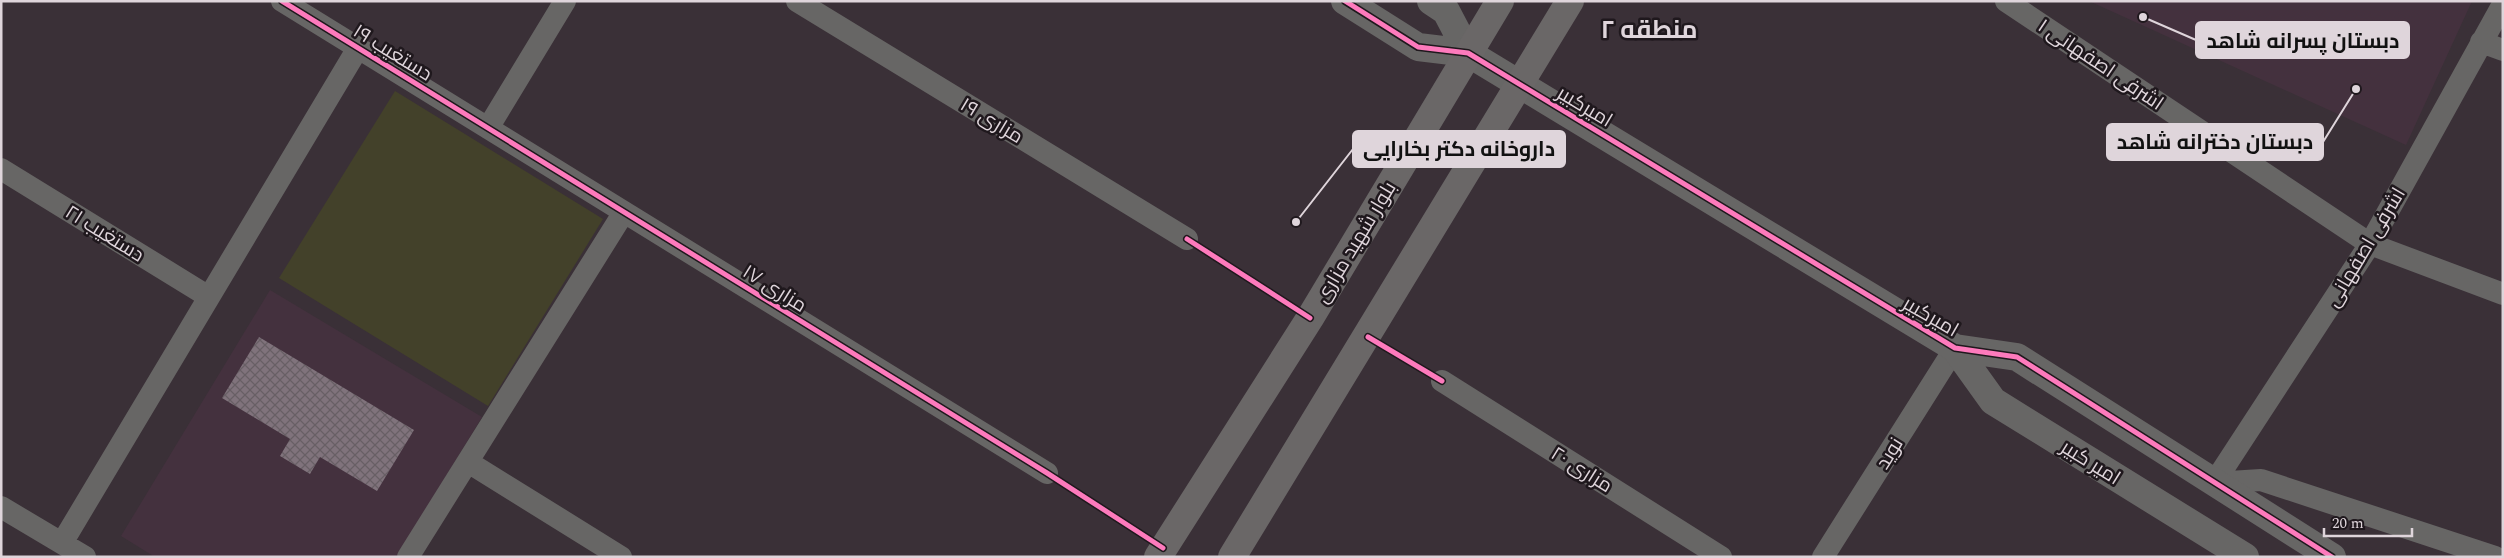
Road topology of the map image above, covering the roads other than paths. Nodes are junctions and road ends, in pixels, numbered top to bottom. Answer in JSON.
{"nodes":[{"id":1,"x":282,"y":1,"type":"edge"},
{"id":2,"x":565,"y":1,"type":"edge"},
{"id":3,"x":797,"y":1,"type":"edge"},
{"id":4,"x":1344,"y":1,"type":"edge"},
{"id":5,"x":1431,"y":1,"type":"edge"},
{"id":6,"x":1500,"y":1,"type":"edge"},
{"id":7,"x":1570,"y":1,"type":"edge"},
{"id":8,"x":2006,"y":1,"type":"edge"},
{"id":9,"x":2503,"y":4,"type":"edge"},
{"id":10,"x":2481,"y":42,"type":"junction"},
{"id":11,"x":358,"y":48,"type":"junction"},
{"id":12,"x":2503,"y":50,"type":"edge"},
{"id":13,"x":1468,"y":53,"type":"junction"},
{"id":14,"x":1520,"y":84,"type":"junction"},
{"id":15,"x":488,"y":128,"type":"junction"},
{"id":16,"x":1,"y":169,"type":"edge"},
{"id":17,"x":624,"y":212,"type":"junction"},
{"id":18,"x":1187,"y":239,"type":"dead end"},
{"id":19,"x":2370,"y":244,"type":"junction"},
{"id":20,"x":2503,"y":294,"type":"edge"},
{"id":21,"x":209,"y":297,"type":"junction"},
{"id":22,"x":1955,"y":348,"type":"junction"},
{"id":23,"x":1442,"y":381,"type":"dead end"},
{"id":24,"x":468,"y":462,"type":"junction"},
{"id":25,"x":1047,"y":473,"type":"dead end"},
{"id":26,"x":2214,"y":483,"type":"junction"},
{"id":27,"x":1,"y":507,"type":"edge"},
{"id":28,"x":62,"y":543,"type":"junction"},
{"id":29,"x":85,"y":557,"type":"edge"},
{"id":30,"x":408,"y":557,"type":"edge"},
{"id":31,"x":622,"y":557,"type":"edge"},
{"id":32,"x":1158,"y":557,"type":"edge"},
{"id":33,"x":1232,"y":557,"type":"edge"},
{"id":34,"x":1721,"y":557,"type":"edge"},
{"id":35,"x":1822,"y":557,"type":"edge"},
{"id":36,"x":2245,"y":557,"type":"edge"},
{"id":37,"x":2332,"y":557,"type":"edge"},
{"id":38,"x":2495,"y":557,"type":"edge"}],
"edges":[{"from":1,"to":11,"type":"street","name":"دستغیب ۱۹"},
{"from":2,"to":15,"type":"street"},
{"from":3,"to":18,"type":"street","name":"مزاری ۱۹"},
{"from":4,"to":13,"type":"street"},
{"from":5,"to":13,"type":"street"},
{"from":6,"to":13,"type":"main road","name":"بلوار شهید مزاری"},
{"from":7,"to":14,"type":"main road"},
{"from":8,"to":19,"type":"street","name":"اشرفی اصفهانی ۱"},
{"from":9,"to":10,"type":"street","name":"اشرفی اصفهانی"},
{"from":10,"to":12,"type":"street"},
{"from":10,"to":19,"type":"street","name":"اشرفی اصفهانی"},
{"from":11,"to":15,"type":"street","name":"دستغیب ۱۹"},
{"from":11,"to":21,"type":"street"},
{"from":13,"to":14,"type":"street"},
{"from":13,"to":32,"type":"main road","name":"بلوار شهید مزاری"},
{"from":14,"to":22,"type":"street","name":"امیرکبیر"},
{"from":14,"to":33,"type":"main road"},
{"from":15,"to":17,"type":"street","name":"مزاری ۱۷"},
{"from":16,"to":21,"type":"street","name":"دستغیب ۲۱"},
{"from":17,"to":24,"type":"street"},
{"from":17,"to":25,"type":"street","name":"مزاری ۱۷"},
{"from":19,"to":20,"type":"street","name":"اشرفی اصفهانی ۱"},
{"from":19,"to":26,"type":"street","name":"اشرفی اصفهانی"},
{"from":21,"to":28,"type":"street"},
{"from":22,"to":26,"type":"street","name":"امیرکبیر"},
{"from":22,"to":35,"type":"street","name":"نوید"},
{"from":22,"to":36,"type":"street","name":"امیر کبیر"},
{"from":23,"to":34,"type":"street","name":"مزاری ۲۰"},
{"from":24,"to":30,"type":"street"},
{"from":24,"to":31,"type":"street"},
{"from":26,"to":37,"type":"street","name":"امیرکبیر"},
{"from":26,"to":38,"type":"street"},
{"from":27,"to":28,"type":"street"},
{"from":28,"to":29,"type":"street"}]}
